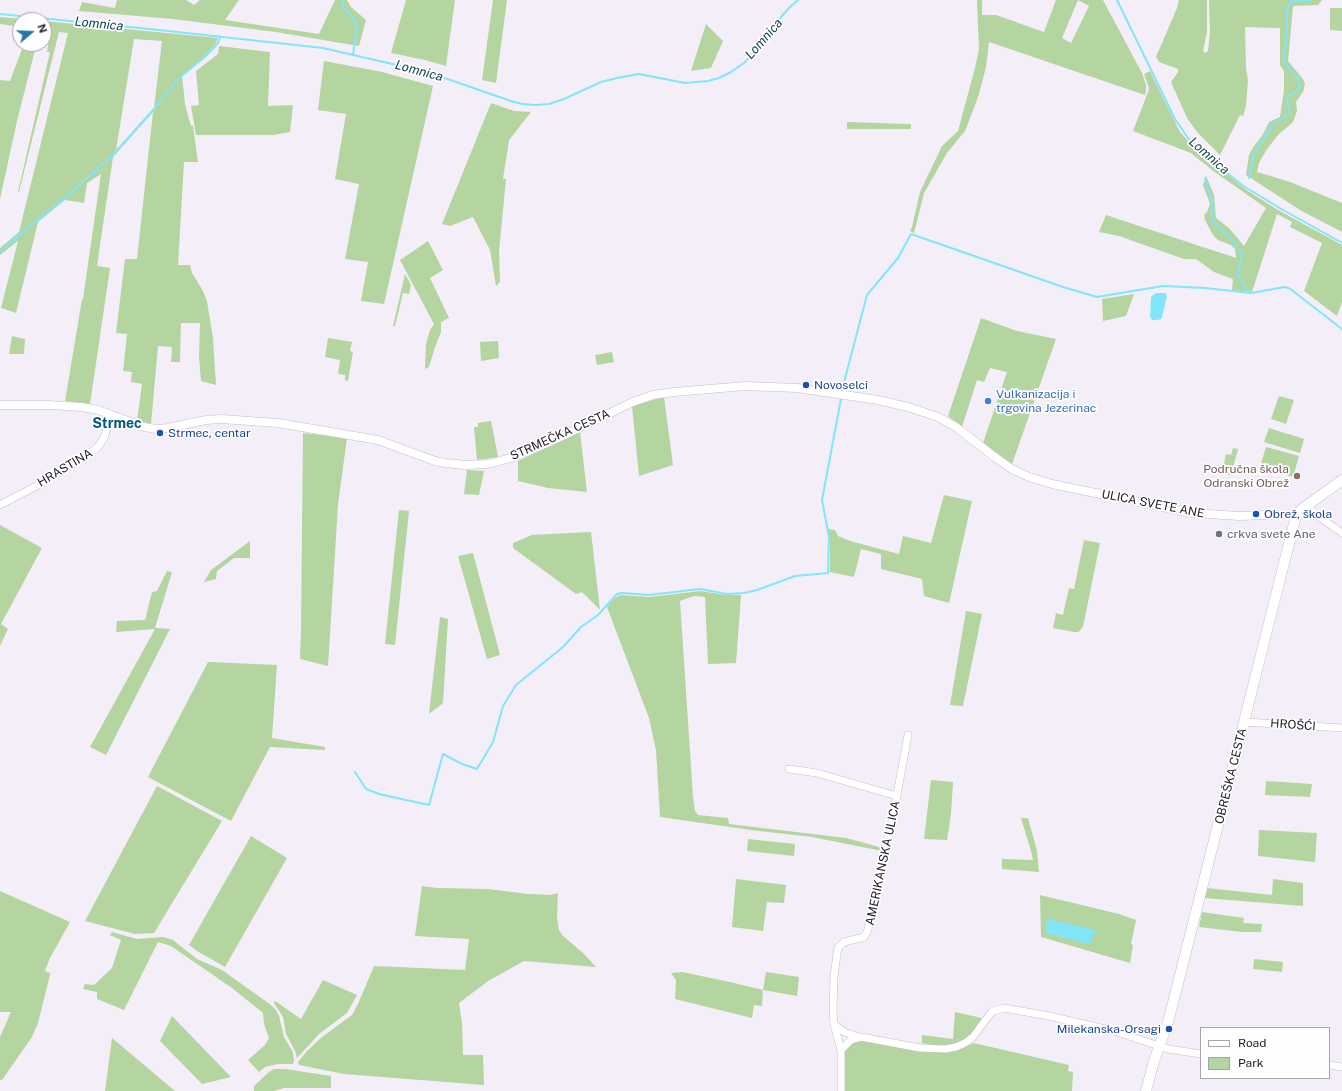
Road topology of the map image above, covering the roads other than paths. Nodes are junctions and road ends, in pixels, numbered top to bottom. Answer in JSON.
{"nodes":[{"id":1,"x":0,"y":405,"type":"edge"},
{"id":2,"x":111,"y":416,"type":"junction"},
{"id":3,"x":1012,"y":469,"type":"joint"},
{"id":4,"x":1342,"y":480,"type":"edge"},
{"id":5,"x":0,"y":505,"type":"edge"},
{"id":6,"x":1306,"y":505,"type":"junction"},
{"id":7,"x":1297,"y":514,"type":"junction"},
{"id":8,"x":1342,"y":533,"type":"edge"},
{"id":9,"x":1245,"y":722,"type":"junction"},
{"id":10,"x":1342,"y":728,"type":"edge"},
{"id":11,"x":908,"y":734,"type":"dead end"},
{"id":12,"x":789,"y":769,"type":"dead end"},
{"id":13,"x":898,"y":796,"type":"junction"},
{"id":14,"x":834,"y":1024,"type":"junction"},
{"id":15,"x":861,"y":1037,"type":"junction"},
{"id":16,"x":1159,"y":1047,"type":"junction"},
{"id":17,"x":841,"y":1050,"type":"junction"},
{"id":18,"x":1200,"y":1054,"type":"edge"},
{"id":19,"x":1330,"y":1066,"type":"edge"},
{"id":20,"x":1342,"y":1067,"type":"edge"},
{"id":21,"x":841,"y":1091,"type":"edge"},
{"id":22,"x":1146,"y":1091,"type":"edge"}],
"edges":[{"from":1,"to":2,"type":"street","name":"STRMEČKA CESTA"},
{"from":2,"to":3,"type":"street","name":"STRMEČKA CESTA"},
{"from":2,"to":5,"type":"street","name":"HRASTINA"},
{"from":3,"to":7,"type":"street","name":"ULICA SVETE ANE"},
{"from":4,"to":6,"type":"main road","name":"OBREŠKA CESTA"},
{"from":6,"to":7,"type":"main road","name":"OBREŠKA CESTA"},
{"from":6,"to":8,"type":"street"},
{"from":7,"to":9,"type":"main road","name":"OBREŠKA CESTA"},
{"from":9,"to":10,"type":"street","name":"HROŠĆI"},
{"from":9,"to":16,"type":"main road","name":"OBREŠKA CESTA"},
{"from":11,"to":13,"type":"street","name":"AMERIKANSKA ULICA"},
{"from":12,"to":13,"type":"street"},
{"from":13,"to":14,"type":"street","name":"AMERIKANSKA ULICA"},
{"from":14,"to":15,"type":"street"},
{"from":14,"to":17,"type":"street","name":"AMERIKANSKA ULICA"},
{"from":15,"to":16,"type":"street"},
{"from":15,"to":17,"type":"street"},
{"from":16,"to":18,"type":"street"},
{"from":16,"to":22,"type":"main road","name":"OBREŠKA CESTA"},
{"from":17,"to":21,"type":"street","name":"AMERIKANSKA ULICA"},
{"from":19,"to":20,"type":"street"}]}
